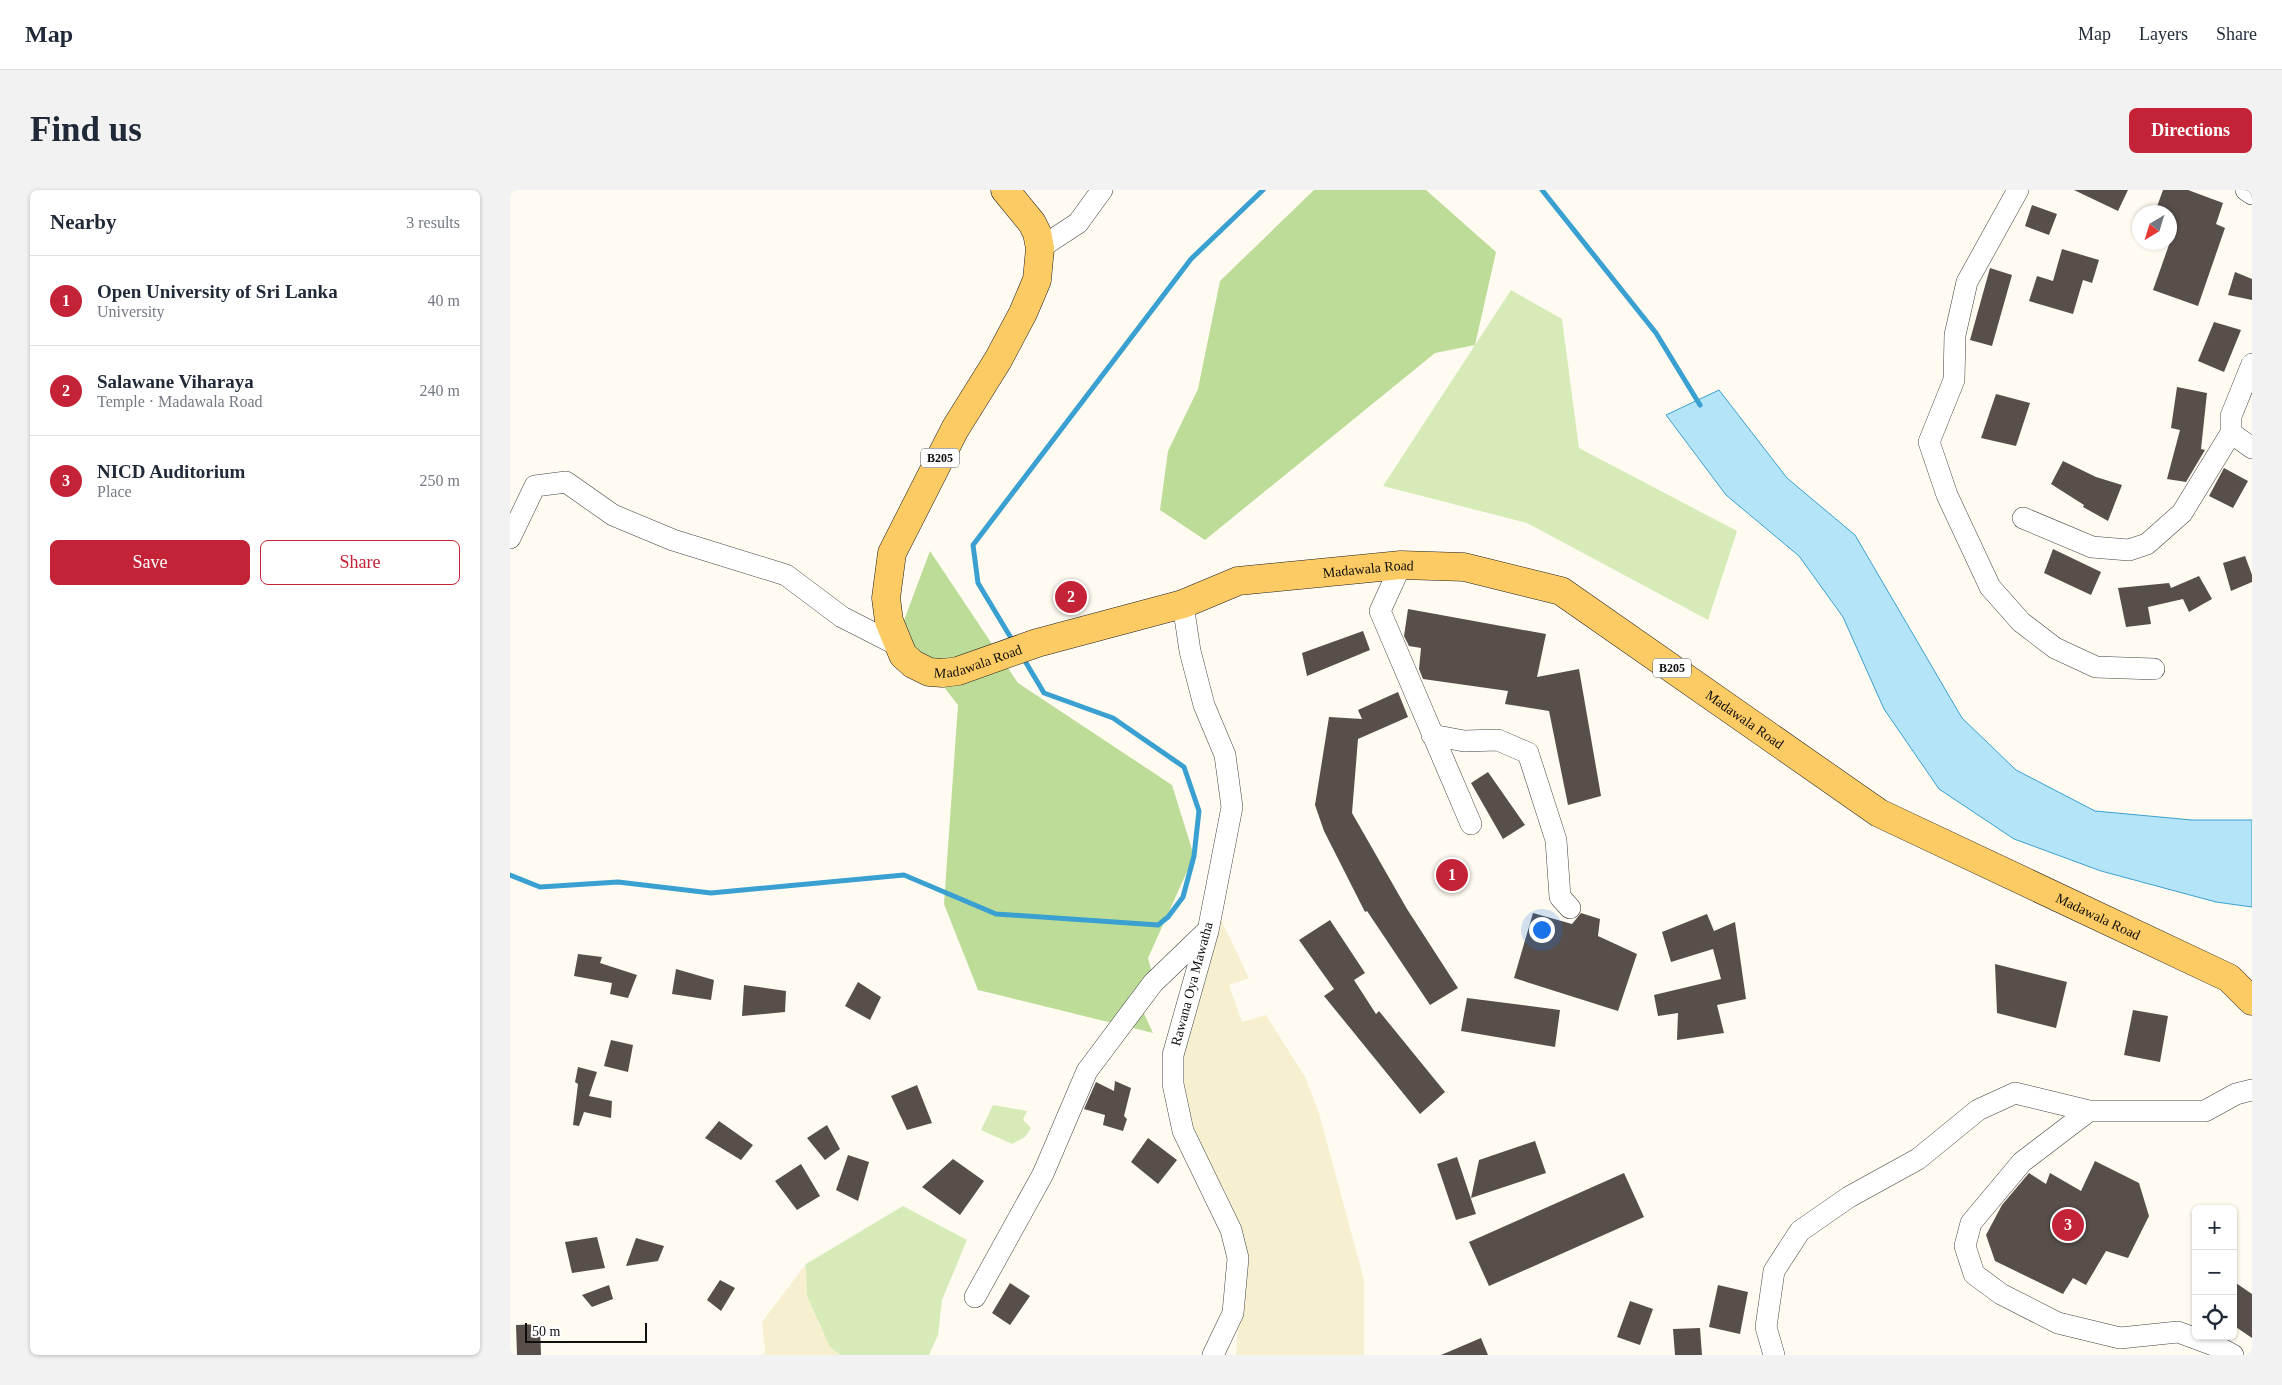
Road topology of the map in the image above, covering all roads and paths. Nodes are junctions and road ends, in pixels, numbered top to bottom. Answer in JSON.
{"nodes":[{"id":1,"x":1005,"y":190,"type":"edge"},
{"id":2,"x":1102,"y":190,"type":"edge"},
{"id":3,"x":2018,"y":190,"type":"edge"},
{"id":4,"x":2246,"y":190,"type":"edge"},
{"id":5,"x":2252,"y":194,"type":"edge"},
{"id":6,"x":1040,"y":248,"type":"junction"},
{"id":7,"x":2252,"y":364,"type":"edge"},
{"id":8,"x":2231,"y":433,"type":"junction"},
{"id":9,"x":2252,"y":448,"type":"edge"},
{"id":10,"x":2023,"y":518,"type":"dead end"},
{"id":11,"x":510,"y":538,"type":"edge"},
{"id":12,"x":1401,"y":565,"type":"junction"},
{"id":13,"x":1183,"y":604,"type":"junction"},
{"id":14,"x":897,"y":645,"type":"junction"},
{"id":15,"x":2154,"y":669,"type":"dead end"},
{"id":16,"x":1432,"y":735,"type":"junction"},
{"id":17,"x":1471,"y":824,"type":"dead end"},
{"id":18,"x":1570,"y":908,"type":"dead end"},
{"id":19,"x":1208,"y":931,"type":"junction"},
{"id":20,"x":2252,"y":1001,"type":"edge"},
{"id":21,"x":2252,"y":1090,"type":"edge"},
{"id":22,"x":2089,"y":1111,"type":"junction"},
{"id":23,"x":975,"y":1297,"type":"dead end"},
{"id":24,"x":1213,"y":1355,"type":"edge"},
{"id":25,"x":1774,"y":1355,"type":"edge"},
{"id":26,"x":2233,"y":1355,"type":"edge"}],
"edges":[{"from":1,"to":6,"type":"main road","name":"Madawala Road","number":"B205"},
{"from":2,"to":6,"type":"street"},
{"from":3,"to":15,"type":"street"},
{"from":4,"to":5,"type":"street"},
{"from":6,"to":14,"type":"main road","name":"Madawala Road","number":"B205"},
{"from":7,"to":8,"type":"street"},
{"from":8,"to":9,"type":"street"},
{"from":8,"to":10,"type":"street"},
{"from":11,"to":14,"type":"street"},
{"from":12,"to":13,"type":"main road","name":"Madawala Road","number":"B205"},
{"from":12,"to":16,"type":"street"},
{"from":12,"to":20,"type":"main road","name":"Madawala Road","number":"B205"},
{"from":13,"to":14,"type":"main road","name":"Madawala Road","number":"B205"},
{"from":13,"to":19,"type":"street","name":"Rawana Oya Mawatha"},
{"from":16,"to":17,"type":"street"},
{"from":16,"to":18,"type":"street"},
{"from":19,"to":23,"type":"street"},
{"from":19,"to":24,"type":"street","name":"Rawana Oya Mawatha"},
{"from":21,"to":22,"type":"street"},
{"from":22,"to":25,"type":"street"},
{"from":22,"to":26,"type":"street"}]}
